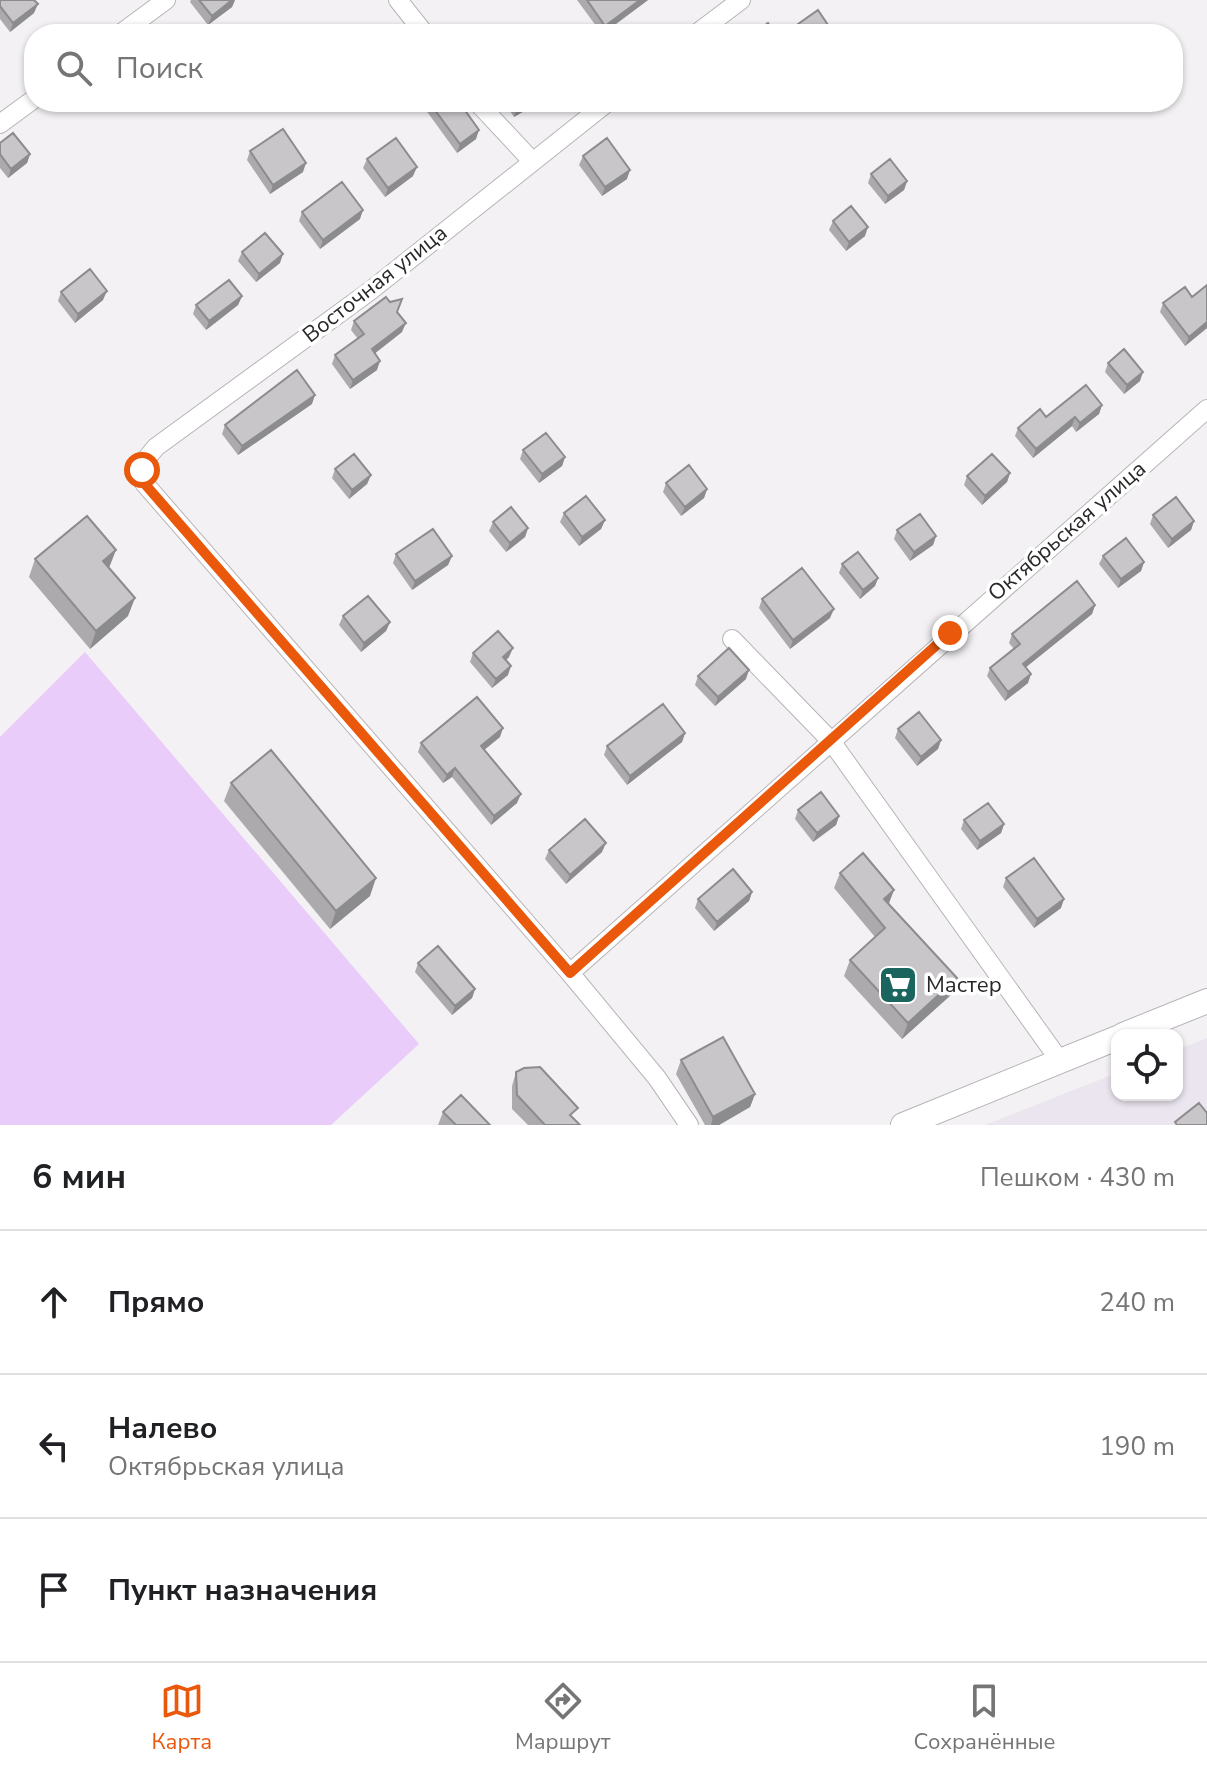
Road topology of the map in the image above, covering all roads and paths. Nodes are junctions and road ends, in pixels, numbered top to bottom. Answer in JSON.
{"nodes":[{"id":1,"x":166,"y":0,"type":"edge"},
{"id":2,"x":398,"y":0,"type":"edge"},
{"id":3,"x":741,"y":0,"type":"edge"},
{"id":4,"x":134,"y":24,"type":"edge"},
{"id":5,"x":417,"y":24,"type":"edge"},
{"id":6,"x":709,"y":24,"type":"edge"},
{"id":7,"x":24,"y":106,"type":"edge"},
{"id":8,"x":486,"y":112,"type":"edge"},
{"id":9,"x":595,"y":112,"type":"edge"},
{"id":10,"x":0,"y":124,"type":"edge"},
{"id":11,"x":532,"y":161,"type":"junction"},
{"id":12,"x":1207,"y":409,"type":"edge"},
{"id":13,"x":732,"y":639,"type":"dead end"},
{"id":14,"x":831,"y":741,"type":"junction"},
{"id":15,"x":570,"y":973,"type":"junction"},
{"id":16,"x":1207,"y":1001,"type":"edge"},
{"id":17,"x":1138,"y":1029,"type":"edge"},
{"id":18,"x":1111,"y":1040,"type":"edge"},
{"id":19,"x":1060,"y":1061,"type":"junction"},
{"id":20,"x":689,"y":1125,"type":"edge"},
{"id":21,"x":903,"y":1125,"type":"edge"}],
"edges":[{"from":1,"to":4,"type":"street"},
{"from":2,"to":5,"type":"street"},
{"from":3,"to":6,"type":"street"},
{"from":7,"to":10,"type":"street"},
{"from":8,"to":11,"type":"street"},
{"from":9,"to":11,"type":"street","name":"Восточная улица"},
{"from":11,"to":15,"type":"street","name":"Восточная улица"},
{"from":12,"to":14,"type":"street","name":"Октябрьская улица"},
{"from":13,"to":14,"type":"street"},
{"from":14,"to":15,"type":"street","name":"Октябрьская улица"},
{"from":14,"to":19,"type":"street"},
{"from":15,"to":20,"type":"street"},
{"from":16,"to":17,"type":"main road"},
{"from":18,"to":19,"type":"main road"},
{"from":19,"to":21,"type":"main road"}]}
